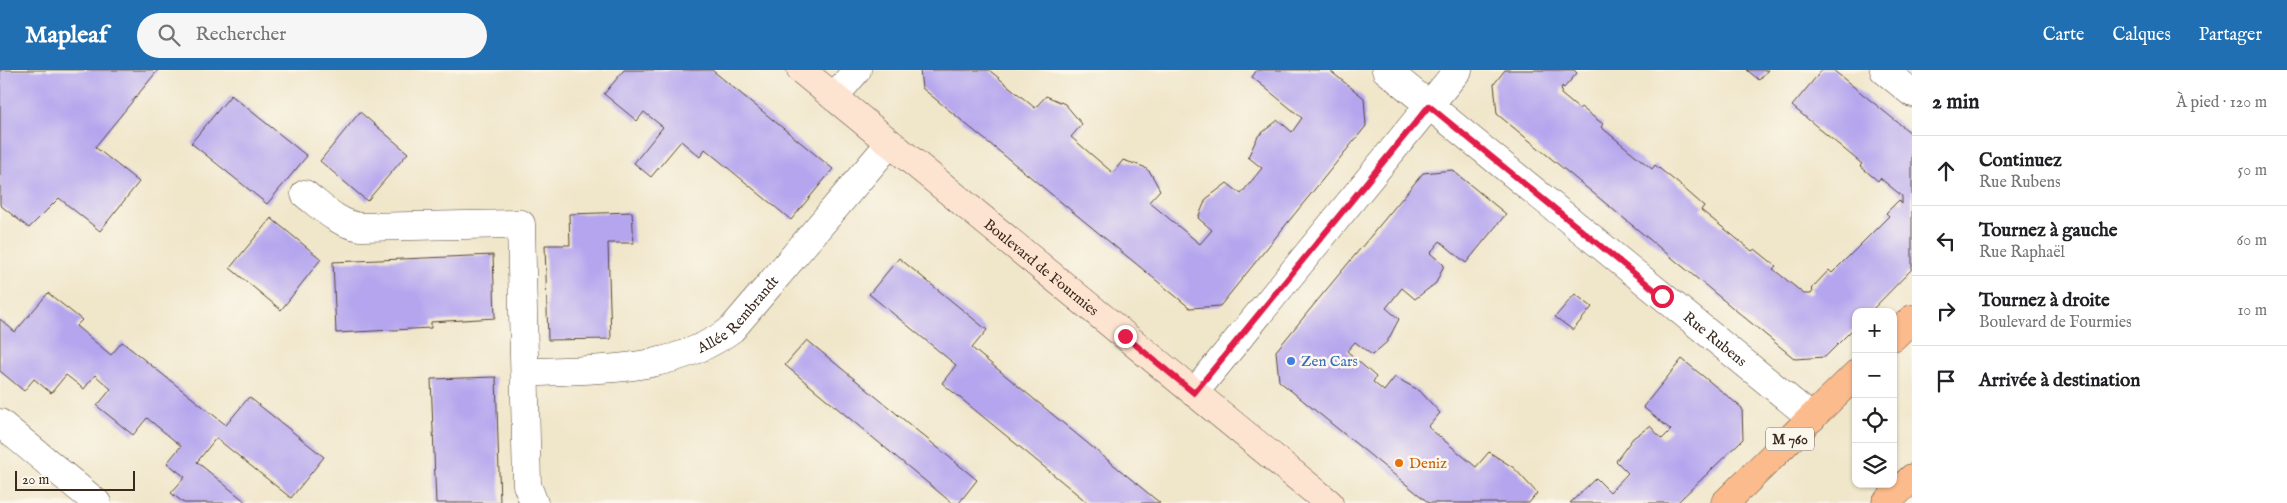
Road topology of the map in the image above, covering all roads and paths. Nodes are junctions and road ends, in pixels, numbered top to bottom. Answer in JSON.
{"nodes":[{"id":1,"x":801,"y":70,"type":"edge"},
{"id":2,"x":857,"y":70,"type":"edge"},
{"id":3,"x":1386,"y":70,"type":"edge"},
{"id":4,"x":1458,"y":70,"type":"edge"},
{"id":5,"x":1884,"y":70,"type":"edge"},
{"id":6,"x":1912,"y":93,"type":"edge"},
{"id":7,"x":834,"y":97,"type":"junction"},
{"id":8,"x":1429,"y":106,"type":"junction"},
{"id":9,"x":890,"y":143,"type":"junction"},
{"id":10,"x":305,"y":194,"type":"dead end"},
{"id":11,"x":1912,"y":319,"type":"edge"},
{"id":12,"x":1897,"y":333,"type":"edge"},
{"id":13,"x":525,"y":373,"type":"junction"},
{"id":14,"x":1852,"y":378,"type":"edge"},
{"id":15,"x":1194,"y":393,"type":"junction"},
{"id":16,"x":1812,"y":418,"type":"junction"},
{"id":17,"x":2,"y":430,"type":"edge"},
{"id":18,"x":1912,"y":478,"type":"edge"},
{"id":19,"x":97,"y":503,"type":"edge"},
{"id":20,"x":534,"y":503,"type":"edge"},
{"id":21,"x":1329,"y":503,"type":"edge"},
{"id":22,"x":1725,"y":503,"type":"edge"},
{"id":23,"x":1886,"y":503,"type":"edge"}],
"edges":[{"from":1,"to":7,"type":"street","name":"Boulevard de Fourmies"},
{"from":2,"to":7,"type":"street"},
{"from":3,"to":8,"type":"street","name":"Rue Rubens"},
{"from":4,"to":8,"type":"street"},
{"from":5,"to":6,"type":"street"},
{"from":7,"to":9,"type":"street","name":"Boulevard de Fourmies"},
{"from":8,"to":15,"type":"street"},
{"from":8,"to":16,"type":"street","name":"Rue Rubens"},
{"from":9,"to":13,"type":"street","name":"Allée Rembrandt"},
{"from":9,"to":15,"type":"street","name":"Boulevard de Fourmies"},
{"from":10,"to":13,"type":"street"},
{"from":11,"to":12,"type":"main road"},
{"from":13,"to":20,"type":"street"},
{"from":14,"to":16,"type":"main road","number":"M 760"},
{"from":15,"to":21,"type":"street","name":"Boulevard de Fourmies"},
{"from":16,"to":22,"type":"main road","number":"M 760"},
{"from":17,"to":19,"type":"street"},
{"from":18,"to":23,"type":"main road"}]}
